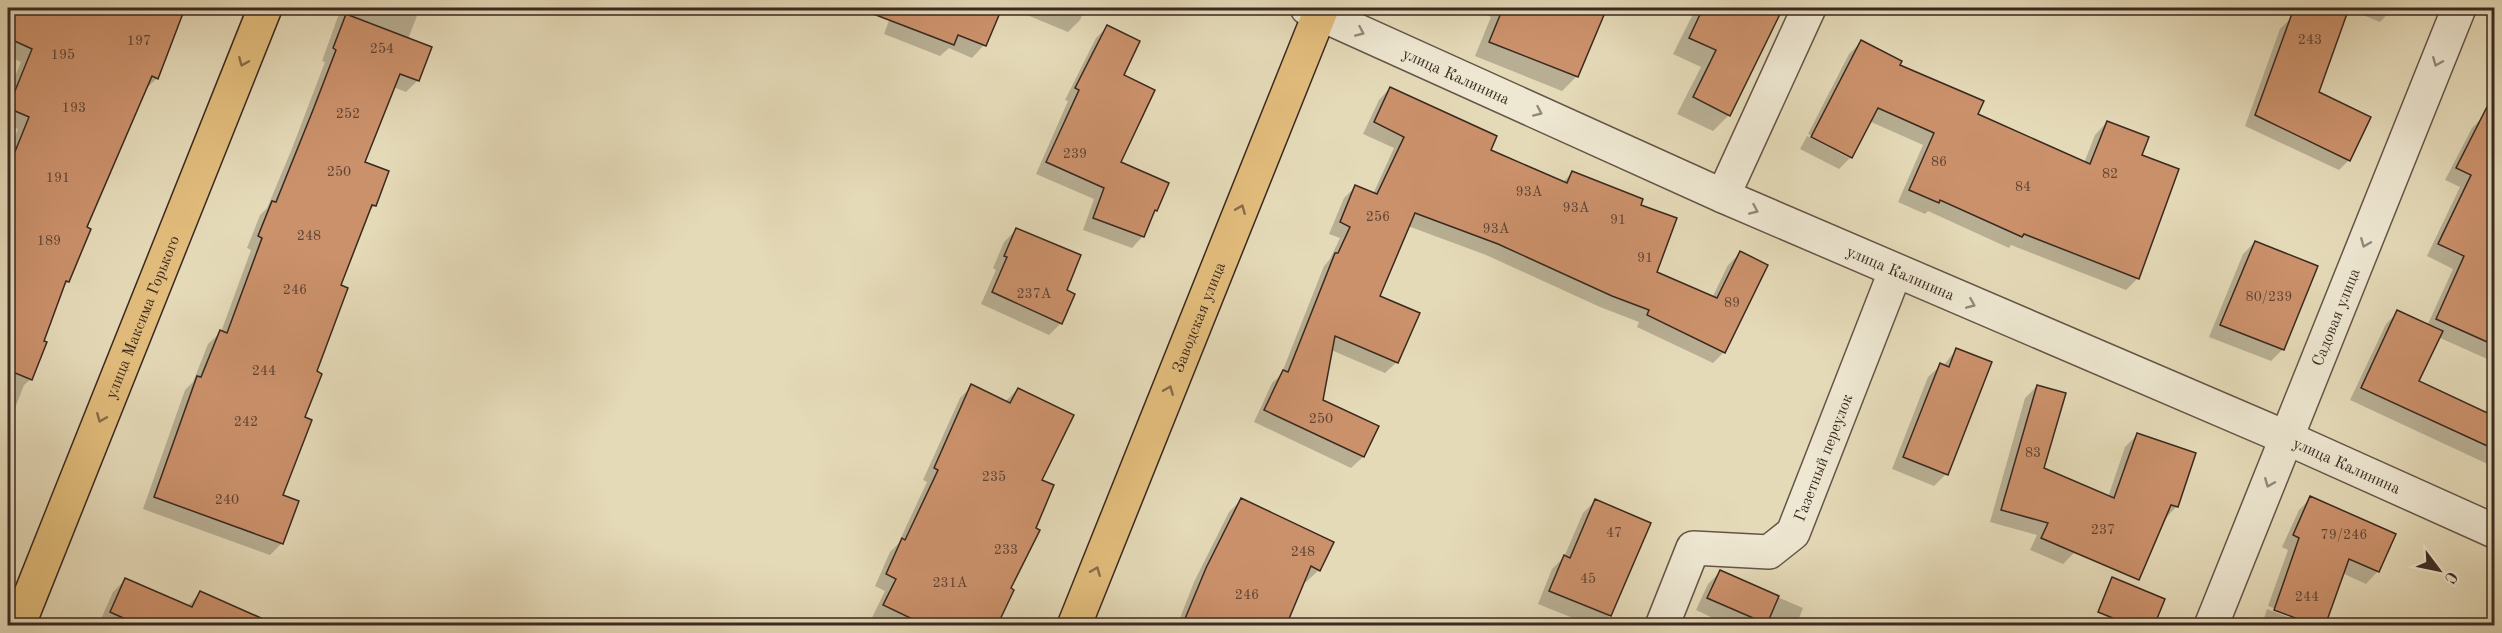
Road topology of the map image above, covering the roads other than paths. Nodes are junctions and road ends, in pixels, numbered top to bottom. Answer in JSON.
{"nodes":[{"id":1,"x":265,"y":8,"type":"edge"},
{"id":2,"x":1809,"y":8,"type":"edge"},
{"id":3,"x":2458,"y":8,"type":"edge"},
{"id":4,"x":1316,"y":9,"type":"edge"},
{"id":5,"x":1723,"y":196,"type":"junction"},
{"id":6,"x":1895,"y":272,"type":"junction"},
{"id":7,"x":2287,"y":438,"type":"junction"},
{"id":8,"x":2494,"y":531,"type":"edge"},
{"id":9,"x":18,"y":626,"type":"edge"},
{"id":10,"x":1074,"y":626,"type":"edge"},
{"id":11,"x":1662,"y":626,"type":"edge"},
{"id":12,"x":2211,"y":626,"type":"edge"}],
"edges":[{"from":1,"to":9,"type":"main road","name":"улица Максима Горького","one_way":true},
{"from":2,"to":5,"type":"street"},
{"from":3,"to":7,"type":"street","name":"Садовая улица","one_way":true},
{"from":4,"to":5,"type":"street","name":"улица Калинина","one_way":true},
{"from":10,"to":4,"type":"main road","name":"Заводская улица","one_way":true},
{"from":5,"to":6,"type":"street","name":"улица Калинина","one_way":true},
{"from":6,"to":7,"type":"street","name":"улица Калинина","one_way":true},
{"from":6,"to":11,"type":"street","name":"Газетный переулок"},
{"from":7,"to":8,"type":"street","name":"улица Калинина"},
{"from":7,"to":12,"type":"street","name":"Садовая улица","one_way":true}]}
